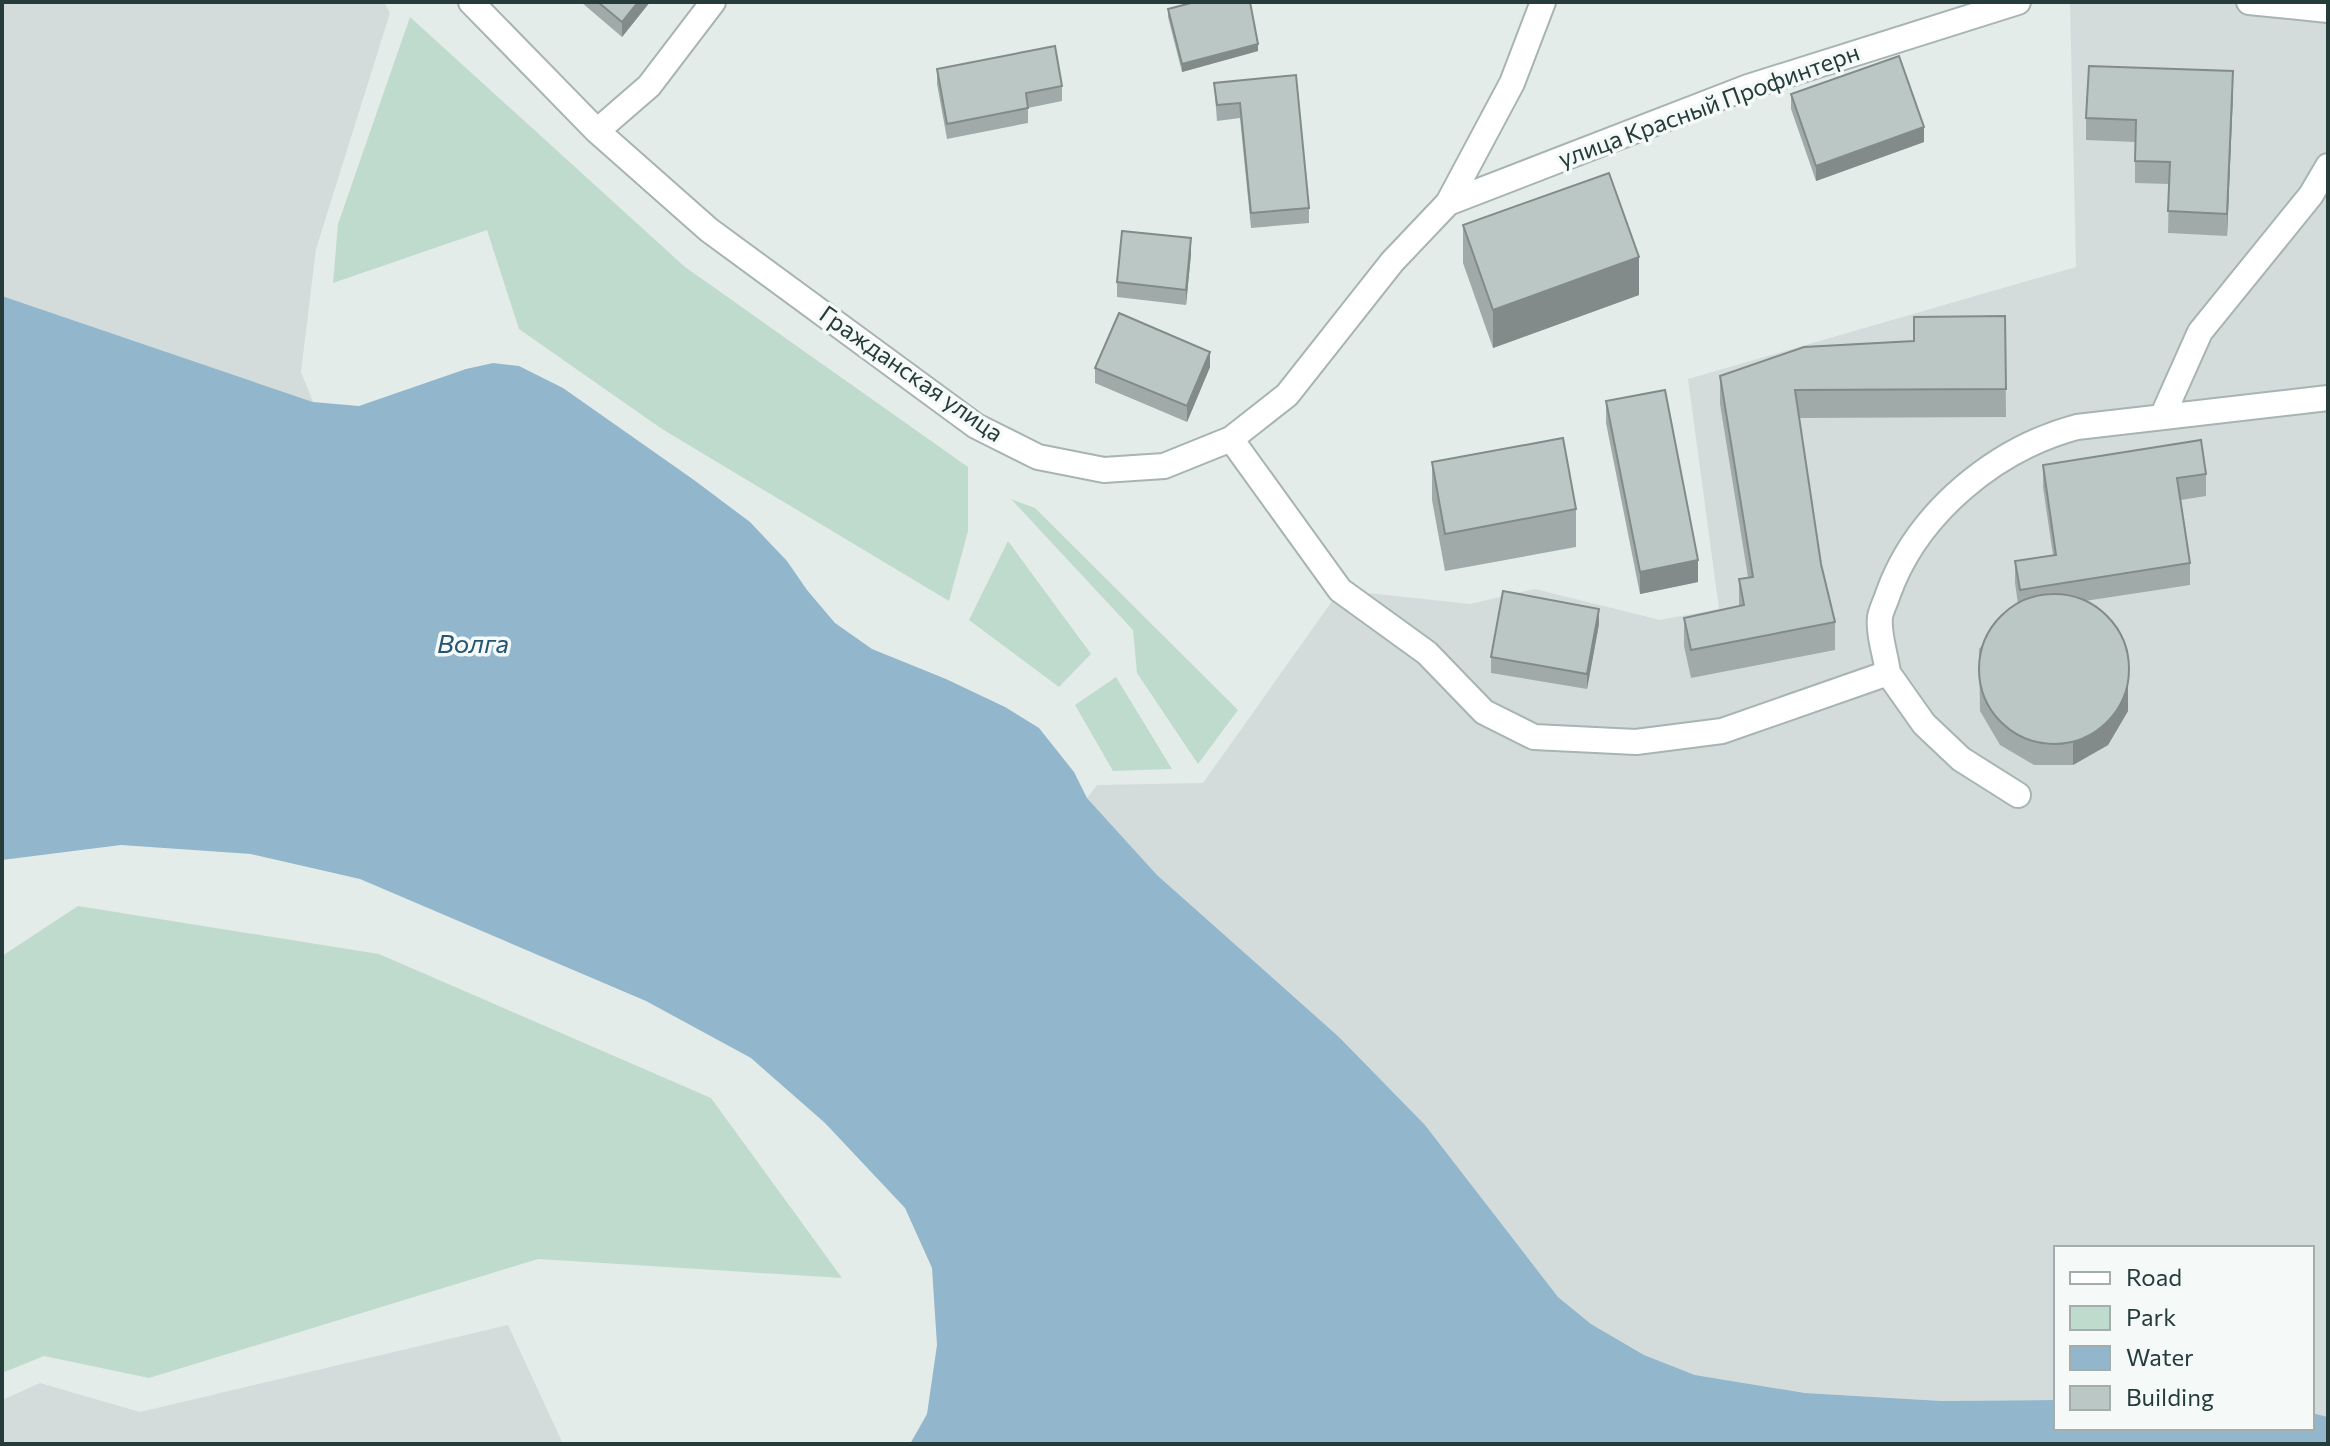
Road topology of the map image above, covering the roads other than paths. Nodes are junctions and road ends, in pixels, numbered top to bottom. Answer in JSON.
{"nodes":[{"id":1,"x":471,"y":2,"type":"edge"},
{"id":2,"x":713,"y":2,"type":"edge"},
{"id":3,"x":1543,"y":2,"type":"edge"},
{"id":4,"x":2018,"y":2,"type":"edge"},
{"id":5,"x":2249,"y":2,"type":"edge"},
{"id":6,"x":2328,"y":10,"type":"edge"},
{"id":7,"x":597,"y":131,"type":"junction"},
{"id":8,"x":2328,"y":166,"type":"edge"},
{"id":9,"x":1448,"y":203,"type":"junction"},
{"id":10,"x":2328,"y":398,"type":"edge"},
{"id":11,"x":2162,"y":417,"type":"junction"},
{"id":12,"x":1231,"y":439,"type":"junction"},
{"id":13,"x":1888,"y":673,"type":"junction"},
{"id":14,"x":2018,"y":795,"type":"dead end"}],
"edges":[{"from":1,"to":7,"type":"street","name":"Гражданская улица"},
{"from":2,"to":7,"type":"street"},
{"from":3,"to":9,"type":"street"},
{"from":4,"to":9,"type":"street","name":"улица Красный Профинтерн"},
{"from":5,"to":6,"type":"street"},
{"from":7,"to":12,"type":"street","name":"Гражданская улица"},
{"from":8,"to":11,"type":"street"},
{"from":9,"to":12,"type":"street","name":"Гражданская улица"},
{"from":10,"to":11,"type":"street"},
{"from":11,"to":13,"type":"street"},
{"from":12,"to":13,"type":"street"},
{"from":13,"to":14,"type":"street"}]}
